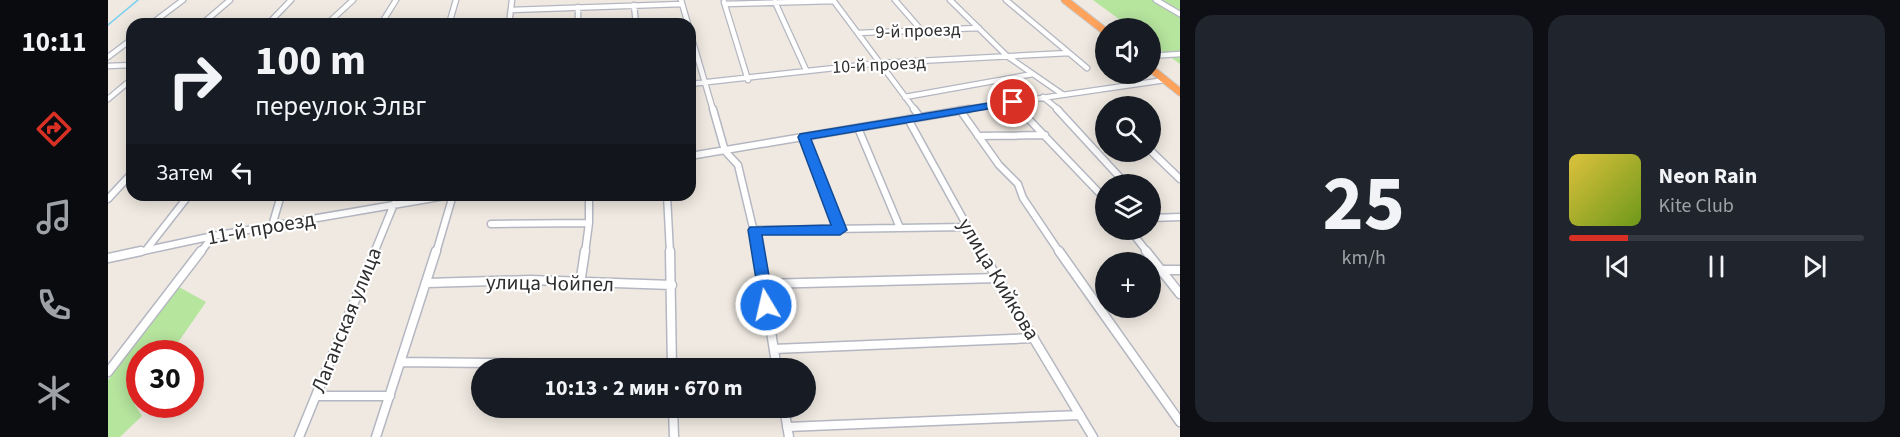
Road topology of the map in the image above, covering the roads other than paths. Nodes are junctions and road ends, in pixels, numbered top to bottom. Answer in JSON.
{"nodes":[{"id":1,"x":183,"y":0,"type":"edge"},
{"id":2,"x":230,"y":0,"type":"edge"},
{"id":3,"x":291,"y":0,"type":"edge"},
{"id":4,"x":353,"y":0,"type":"edge"},
{"id":5,"x":396,"y":0,"type":"edge"},
{"id":6,"x":456,"y":0,"type":"edge"},
{"id":7,"x":512,"y":0,"type":"edge"},
{"id":8,"x":834,"y":0,"type":"edge"},
{"id":9,"x":895,"y":0,"type":"edge"},
{"id":10,"x":950,"y":0,"type":"edge"},
{"id":11,"x":1006,"y":0,"type":"edge"},
{"id":12,"x":1065,"y":0,"type":"edge"},
{"id":13,"x":1156,"y":0,"type":"edge"},
{"id":14,"x":682,"y":2,"type":"edge"},
{"id":15,"x":724,"y":2,"type":"edge"},
{"id":16,"x":775,"y":2,"type":"junction"},
{"id":17,"x":634,"y":5,"type":"junction"},
{"id":18,"x":578,"y":7,"type":"junction"},
{"id":19,"x":511,"y":10,"type":"junction"},
{"id":20,"x":1180,"y":14,"type":"edge"},
{"id":21,"x":159,"y":18,"type":"edge"},
{"id":22,"x":209,"y":18,"type":"edge"},
{"id":23,"x":274,"y":18,"type":"edge"},
{"id":24,"x":334,"y":18,"type":"edge"},
{"id":25,"x":385,"y":18,"type":"edge"},
{"id":26,"x":451,"y":18,"type":"edge"},
{"id":27,"x":510,"y":18,"type":"edge"},
{"id":28,"x":579,"y":18,"type":"edge"},
{"id":29,"x":635,"y":18,"type":"edge"},
{"id":30,"x":686,"y":18,"type":"edge"},
{"id":31,"x":1095,"y":23,"type":"edge"},
{"id":32,"x":979,"y":28,"type":"junction"},
{"id":33,"x":922,"y":31,"type":"junction"},
{"id":34,"x":858,"y":33,"type":"junction"},
{"id":35,"x":126,"y":44,"type":"edge"},
{"id":36,"x":1069,"y":53,"type":"junction"},
{"id":37,"x":696,"y":54,"type":"edge"},
{"id":38,"x":1180,"y":54,"type":"edge"},
{"id":39,"x":1161,"y":55,"type":"edge"},
{"id":40,"x":1007,"y":56,"type":"junction"},
{"id":41,"x":108,"y":57,"type":"edge"},
{"id":42,"x":880,"y":63,"type":"junction"},
{"id":43,"x":126,"y":65,"type":"edge"},
{"id":44,"x":108,"y":66,"type":"edge"},
{"id":45,"x":1087,"y":68,"type":"dead end"},
{"id":46,"x":807,"y":70,"type":"junction"},
{"id":47,"x":1033,"y":74,"type":"junction"},
{"id":48,"x":1161,"y":77,"type":"edge"},
{"id":49,"x":748,"y":80,"type":"junction"},
{"id":50,"x":1165,"y":80,"type":"junction"},
{"id":51,"x":704,"y":83,"type":"junction"},
{"id":52,"x":126,"y":84,"type":"edge"},
{"id":53,"x":696,"y":84,"type":"edge"},
{"id":54,"x":1180,"y":92,"type":"edge"},
{"id":55,"x":1062,"y":94,"type":"junction"},
{"id":56,"x":905,"y":97,"type":"junction"},
{"id":57,"x":1043,"y":97,"type":"junction"},
{"id":58,"x":108,"y":99,"type":"edge"},
{"id":59,"x":1013,"y":102,"type":"junction"},
{"id":60,"x":960,"y":110,"type":"junction"},
{"id":61,"x":920,"y":117,"type":"junction"},
{"id":62,"x":908,"y":119,"type":"junction"},
{"id":63,"x":858,"y":128,"type":"junction"},
{"id":64,"x":1045,"y":135,"type":"junction"},
{"id":65,"x":978,"y":136,"type":"junction"},
{"id":66,"x":804,"y":137,"type":"junction"},
{"id":67,"x":725,"y":151,"type":"junction"},
{"id":68,"x":696,"y":155,"type":"edge"},
{"id":69,"x":1161,"y":161,"type":"edge"},
{"id":70,"x":1117,"y":174,"type":"edge"},
{"id":71,"x":1180,"y":179,"type":"edge"},
{"id":72,"x":126,"y":180,"type":"edge"},
{"id":73,"x":1095,"y":188,"type":"edge"},
{"id":74,"x":108,"y":199,"type":"edge"},
{"id":75,"x":184,"y":201,"type":"edge"},
{"id":76,"x":279,"y":201,"type":"edge"},
{"id":77,"x":413,"y":201,"type":"edge"},
{"id":78,"x":450,"y":201,"type":"edge"},
{"id":79,"x":589,"y":201,"type":"edge"},
{"id":80,"x":667,"y":201,"type":"edge"},
{"id":81,"x":393,"y":204,"type":"junction"},
{"id":82,"x":1180,"y":217,"type":"edge"},
{"id":83,"x":1161,"y":218,"type":"edge"},
{"id":84,"x":589,"y":223,"type":"junction"},
{"id":85,"x":491,"y":224,"type":"dead end"},
{"id":86,"x":272,"y":226,"type":"junction"},
{"id":87,"x":967,"y":227,"type":"junction"},
{"id":88,"x":900,"y":228,"type":"junction"},
{"id":89,"x":754,"y":230,"type":"junction"},
{"id":90,"x":840,"y":230,"type":"junction"},
{"id":91,"x":213,"y":236,"type":"junction"},
{"id":92,"x":146,"y":250,"type":"junction"},
{"id":93,"x":108,"y":258,"type":"edge"},
{"id":94,"x":1161,"y":270,"type":"edge"},
{"id":95,"x":1180,"y":270,"type":"edge"},
{"id":96,"x":1161,"y":272,"type":"edge"},
{"id":97,"x":998,"y":278,"type":"junction"},
{"id":98,"x":427,"y":284,"type":"junction"},
{"id":99,"x":580,"y":284,"type":"junction"},
{"id":100,"x":763,"y":284,"type":"junction"},
{"id":101,"x":672,"y":285,"type":"junction"},
{"id":102,"x":1180,"y":294,"type":"edge"},
{"id":103,"x":1034,"y":338,"type":"junction"},
{"id":104,"x":774,"y":349,"type":"junction"},
{"id":105,"x":672,"y":358,"type":"edge"},
{"id":106,"x":775,"y":358,"type":"edge"},
{"id":107,"x":400,"y":362,"type":"junction"},
{"id":108,"x":471,"y":363,"type":"edge"},
{"id":109,"x":108,"y":372,"type":"edge"},
{"id":110,"x":316,"y":396,"type":"junction"},
{"id":111,"x":390,"y":396,"type":"junction"},
{"id":112,"x":1080,"y":415,"type":"junction"},
{"id":113,"x":673,"y":418,"type":"edge"},
{"id":114,"x":1180,"y":422,"type":"edge"},
{"id":115,"x":788,"y":432,"type":"edge"},
{"id":116,"x":299,"y":437,"type":"edge"},
{"id":117,"x":376,"y":437,"type":"edge"},
{"id":118,"x":674,"y":437,"type":"edge"},
{"id":119,"x":1094,"y":437,"type":"edge"}],
"edges":[{"from":1,"to":21,"type":"street"},
{"from":2,"to":22,"type":"street"},
{"from":3,"to":23,"type":"street"},
{"from":4,"to":24,"type":"street"},
{"from":5,"to":25,"type":"street"},
{"from":6,"to":26,"type":"street"},
{"from":7,"to":19,"type":"street"},
{"from":8,"to":16,"type":"street"},
{"from":8,"to":34,"type":"street"},
{"from":9,"to":33,"type":"street"},
{"from":10,"to":32,"type":"street"},
{"from":11,"to":36,"type":"street"},
{"from":12,"to":31,"type":"highway"},
{"from":13,"to":20,"type":"street"},
{"from":14,"to":17,"type":"street"},
{"from":14,"to":30,"type":"street"},
{"from":15,"to":16,"type":"street"},
{"from":15,"to":49,"type":"street"},
{"from":16,"to":46,"type":"street"},
{"from":17,"to":18,"type":"street"},
{"from":17,"to":29,"type":"street"},
{"from":18,"to":19,"type":"street"},
{"from":18,"to":28,"type":"street"},
{"from":19,"to":27,"type":"street"},
{"from":32,"to":33,"type":"street","name":"9-й проезд"},
{"from":32,"to":40,"type":"street"},
{"from":33,"to":34,"type":"street","name":"9-й проезд"},
{"from":34,"to":42,"type":"street"},
{"from":35,"to":41,"type":"street"},
{"from":36,"to":40,"type":"street","name":"10-й проезд"},
{"from":36,"to":45,"type":"street"},
{"from":37,"to":51,"type":"street"},
{"from":38,"to":39,"type":"street"},
{"from":40,"to":42,"type":"street","name":"10-й проезд"},
{"from":40,"to":47,"type":"street"},
{"from":42,"to":46,"type":"street","name":"10-й проезд"},
{"from":42,"to":56,"type":"street"},
{"from":43,"to":44,"type":"street"},
{"from":46,"to":49,"type":"street","name":"10-й проезд"},
{"from":47,"to":55,"type":"street"},
{"from":47,"to":56,"type":"street"},
{"from":48,"to":50,"type":"highway"},
{"from":49,"to":51,"type":"street","name":"10-й проезд"},
{"from":50,"to":54,"type":"highway"},
{"from":50,"to":55,"type":"street"},
{"from":51,"to":53,"type":"street","name":"10-й проезд"},
{"from":51,"to":67,"type":"street"},
{"from":52,"to":58,"type":"street"},
{"from":55,"to":57,"type":"street"},
{"from":56,"to":61,"type":"street"},
{"from":57,"to":59,"type":"street"},
{"from":57,"to":70,"type":"street"},
{"from":59,"to":60,"type":"street"},
{"from":59,"to":64,"type":"street"},
{"from":60,"to":61,"type":"street"},
{"from":60,"to":65,"type":"street"},
{"from":61,"to":62,"type":"street"},
{"from":62,"to":63,"type":"street"},
{"from":62,"to":87,"type":"street","name":"улица Кийкова"},
{"from":63,"to":66,"type":"street"},
{"from":63,"to":88,"type":"street"},
{"from":64,"to":65,"type":"street"},
{"from":64,"to":73,"type":"street"},
{"from":65,"to":114,"type":"street"},
{"from":66,"to":67,"type":"street"},
{"from":66,"to":90,"type":"street"},
{"from":67,"to":68,"type":"street"},
{"from":67,"to":89,"type":"street"},
{"from":69,"to":71,"type":"street"},
{"from":72,"to":74,"type":"street"},
{"from":75,"to":92,"type":"street"},
{"from":76,"to":86,"type":"street"},
{"from":77,"to":81,"type":"street","name":"11-й проезд"},
{"from":78,"to":98,"type":"street"},
{"from":79,"to":84,"type":"street"},
{"from":80,"to":101,"type":"street"},
{"from":81,"to":86,"type":"street","name":"11-й проезд"},
{"from":81,"to":110,"type":"street","name":"Лаганская улица"},
{"from":82,"to":83,"type":"street"},
{"from":84,"to":85,"type":"street"},
{"from":84,"to":99,"type":"street"},
{"from":86,"to":91,"type":"street","name":"11-й проезд"},
{"from":87,"to":88,"type":"street"},
{"from":87,"to":97,"type":"street","name":"улица Кийкова"},
{"from":88,"to":90,"type":"street"},
{"from":89,"to":90,"type":"street"},
{"from":89,"to":100,"type":"street"},
{"from":91,"to":92,"type":"street","name":"11-й проезд"},
{"from":91,"to":109,"type":"street"},
{"from":92,"to":93,"type":"street","name":"11-й проезд"},
{"from":94,"to":95,"type":"street"},
{"from":96,"to":102,"type":"street"},
{"from":97,"to":100,"type":"street"},
{"from":97,"to":103,"type":"street","name":"улица Кийкова"},
{"from":98,"to":99,"type":"street","name":"улица Чойпел"},
{"from":98,"to":107,"type":"street"},
{"from":99,"to":101,"type":"street","name":"улица Чойпел"},
{"from":100,"to":104,"type":"street"},
{"from":101,"to":105,"type":"street"},
{"from":103,"to":104,"type":"street"},
{"from":103,"to":112,"type":"street","name":"улица Кийкова"},
{"from":104,"to":106,"type":"street"},
{"from":107,"to":108,"type":"street"},
{"from":107,"to":111,"type":"street"},
{"from":110,"to":111,"type":"street"},
{"from":110,"to":116,"type":"street","name":"Лаганская улица"},
{"from":111,"to":117,"type":"street"},
{"from":112,"to":115,"type":"street"},
{"from":112,"to":119,"type":"street","name":"улица Кийкова"},
{"from":113,"to":118,"type":"street"}]}
